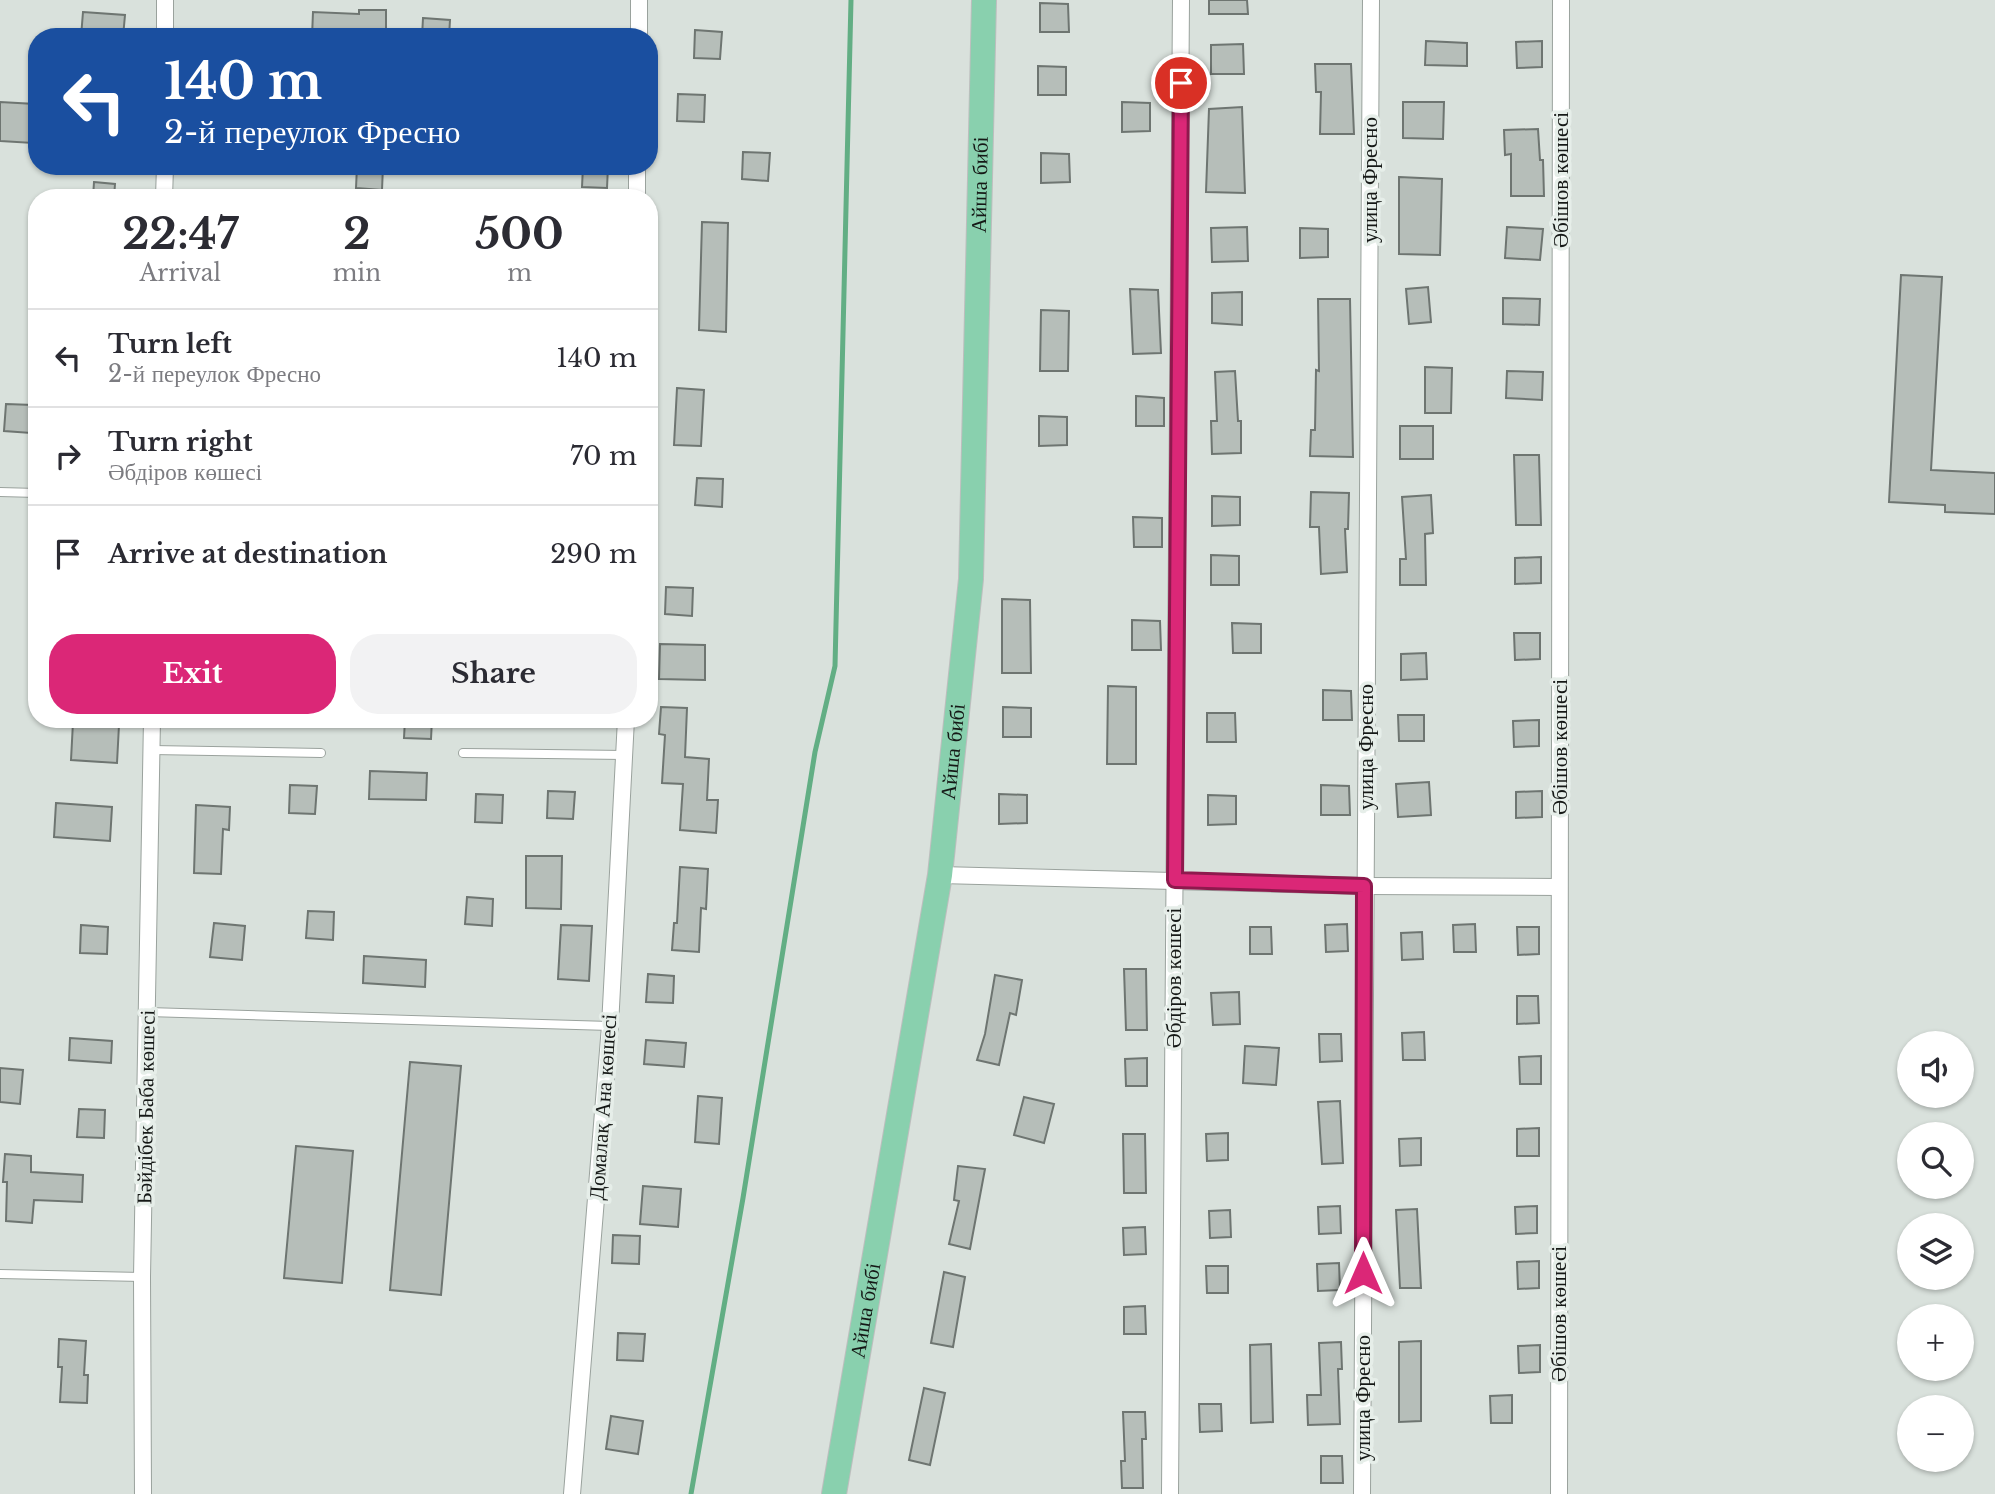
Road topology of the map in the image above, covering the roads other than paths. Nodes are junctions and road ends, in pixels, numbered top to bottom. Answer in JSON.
{"nodes":[{"id":1,"x":165,"y":0,"type":"edge"},
{"id":2,"x":639,"y":0,"type":"edge"},
{"id":3,"x":984,"y":0,"type":"edge"},
{"id":4,"x":1181,"y":0,"type":"edge"},
{"id":5,"x":1371,"y":0,"type":"edge"},
{"id":6,"x":1561,"y":0,"type":"edge"},
{"id":7,"x":165,"y":28,"type":"edge"},
{"id":8,"x":639,"y":28,"type":"edge"},
{"id":9,"x":0,"y":492,"type":"edge"},
{"id":10,"x":28,"y":493,"type":"edge"},
{"id":11,"x":152,"y":728,"type":"edge"},
{"id":12,"x":626,"y":728,"type":"edge"},
{"id":13,"x":152,"y":750,"type":"junction"},
{"id":14,"x":321,"y":753,"type":"dead end"},
{"id":15,"x":463,"y":753,"type":"dead end"},
{"id":16,"x":624,"y":755,"type":"junction"},
{"id":17,"x":940,"y":876,"type":"junction"},
{"id":18,"x":1175,"y":880,"type":"junction"},
{"id":19,"x":1364,"y":886,"type":"junction"},
{"id":20,"x":1559,"y":887,"type":"junction"},
{"id":21,"x":148,"y":1012,"type":"junction"},
{"id":22,"x":610,"y":1026,"type":"junction"},
{"id":23,"x":0,"y":1274,"type":"edge"},
{"id":24,"x":142,"y":1277,"type":"junction"},
{"id":25,"x":143,"y":1494,"type":"edge"},
{"id":26,"x":572,"y":1494,"type":"edge"},
{"id":27,"x":834,"y":1494,"type":"edge"},
{"id":28,"x":1170,"y":1494,"type":"edge"},
{"id":29,"x":1362,"y":1494,"type":"edge"},
{"id":30,"x":1559,"y":1494,"type":"edge"}],
"edges":[{"from":1,"to":7,"type":"street"},
{"from":2,"to":8,"type":"street"},
{"from":3,"to":17,"type":"main road","name":"Айша бибі"},
{"from":4,"to":18,"type":"street","name":"Әбдіров көшесі"},
{"from":5,"to":19,"type":"street","name":"улица Фресно"},
{"from":6,"to":20,"type":"street","name":"Әбішов көшесі"},
{"from":9,"to":10,"type":"lane"},
{"from":11,"to":13,"type":"street","name":"Бәйдібек Баба көшесі"},
{"from":12,"to":16,"type":"street","name":"Домалақ Ана көшесі"},
{"from":13,"to":14,"type":"lane"},
{"from":13,"to":21,"type":"street","name":"Бәйдібек Баба көшесі"},
{"from":15,"to":16,"type":"lane"},
{"from":16,"to":22,"type":"street","name":"Домалақ Ана көшесі"},
{"from":17,"to":18,"type":"street"},
{"from":17,"to":27,"type":"main road","name":"Айша бибі"},
{"from":18,"to":19,"type":"street"},
{"from":18,"to":28,"type":"street","name":"Әбдіров көшесі"},
{"from":19,"to":20,"type":"street"},
{"from":19,"to":29,"type":"street","name":"улица Фресно"},
{"from":20,"to":30,"type":"street","name":"Әбішов көшесі"},
{"from":21,"to":22,"type":"lane"},
{"from":21,"to":24,"type":"street","name":"Бәйдібек Баба көшесі"},
{"from":22,"to":26,"type":"street","name":"Домалақ Ана көшесі"},
{"from":23,"to":24,"type":"lane"},
{"from":24,"to":25,"type":"street","name":"Бәйдібек Баба көшесі"}]}
